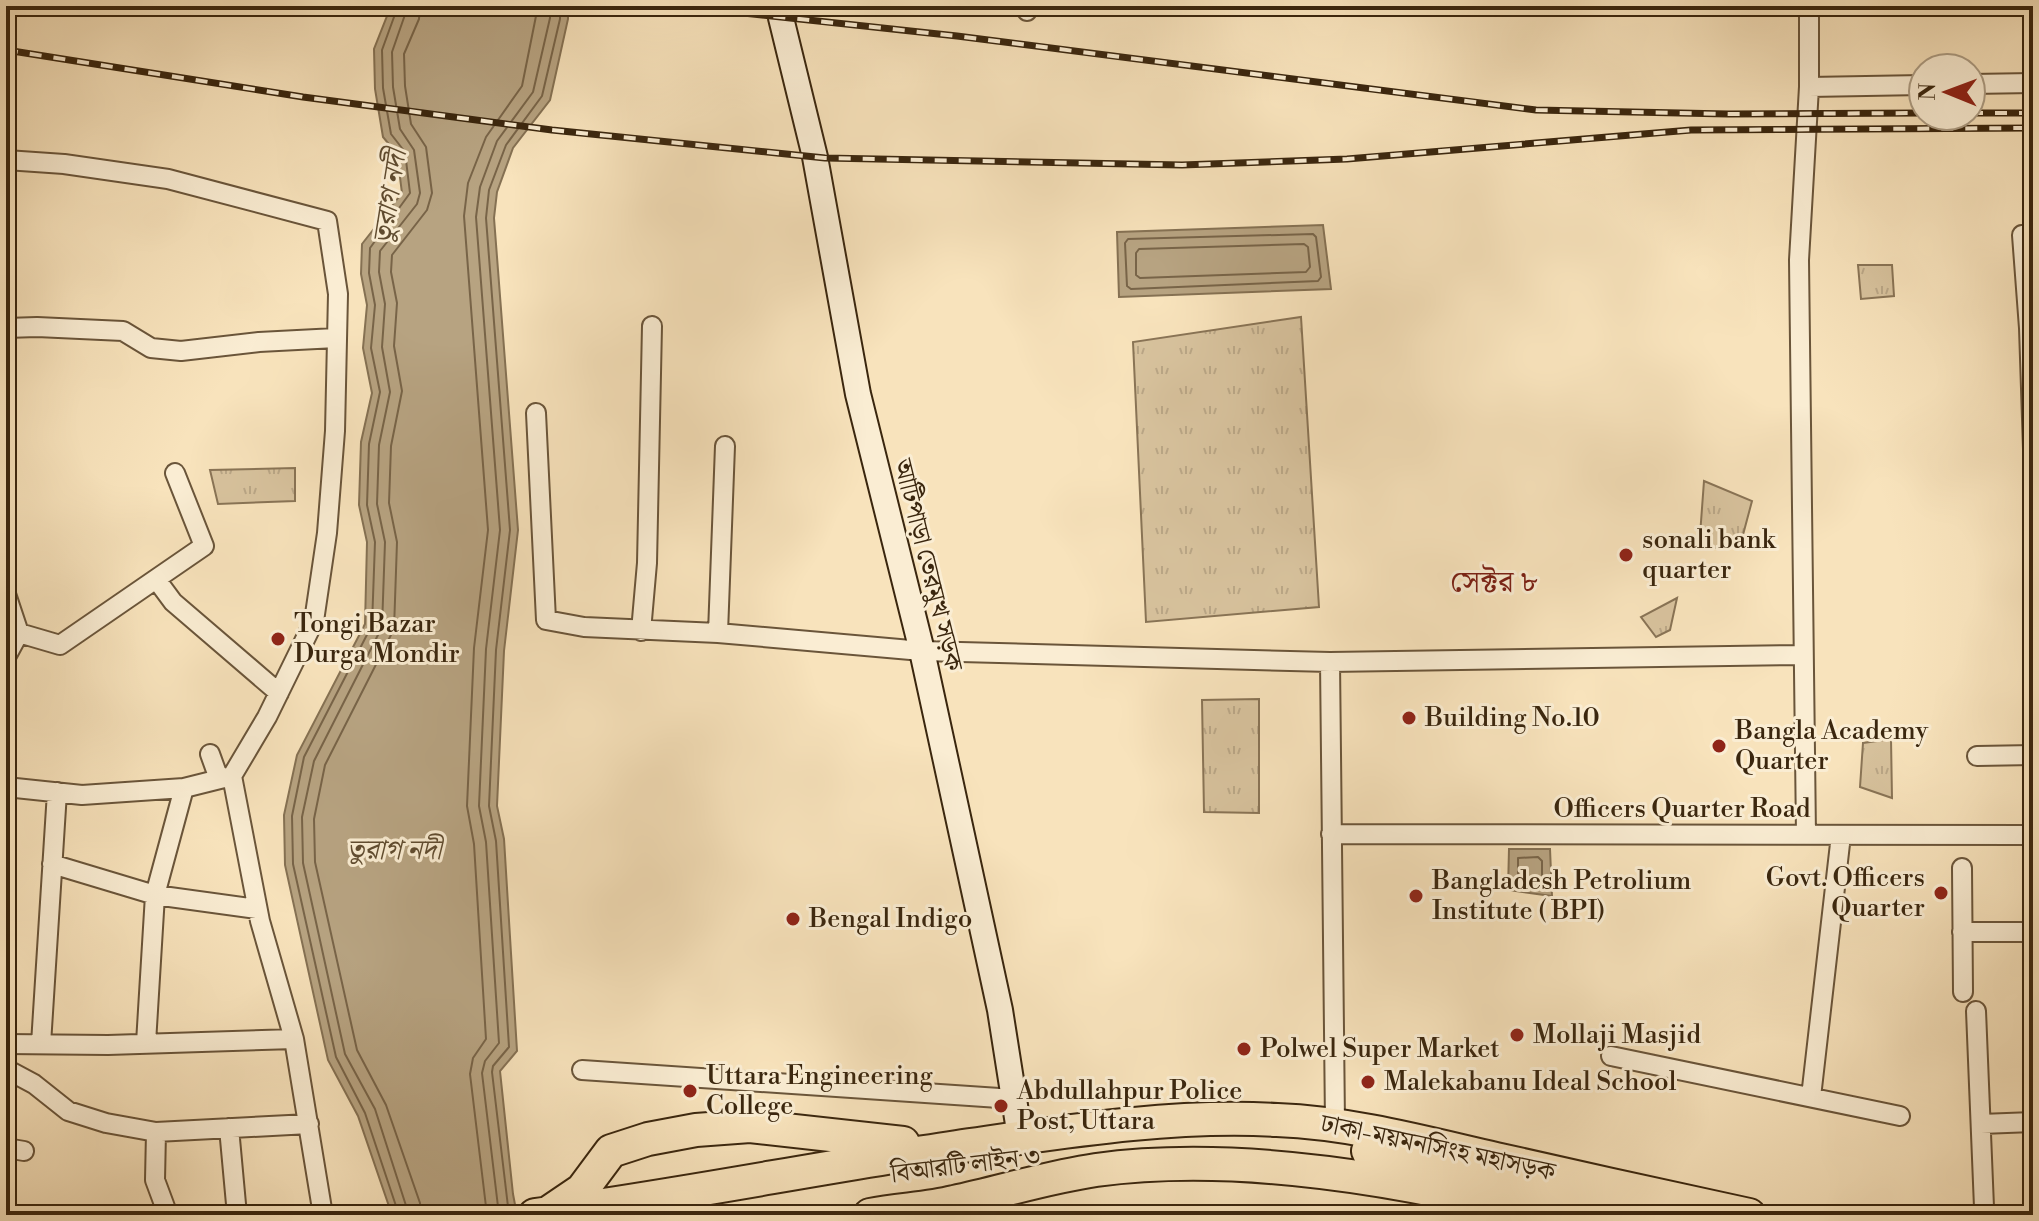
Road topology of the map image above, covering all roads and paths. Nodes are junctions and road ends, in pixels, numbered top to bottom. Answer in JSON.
{"nodes":[{"id":1,"x":781,"y":6,"type":"edge"},
{"id":2,"x":1809,"y":6,"type":"edge"},
{"id":3,"x":2033,"y":83,"type":"edge"},
{"id":4,"x":1987,"y":84,"type":"edge"},
{"id":5,"x":1907,"y":85,"type":"edge"},
{"id":6,"x":1809,"y":87,"type":"junction"},
{"id":7,"x":6,"y":160,"type":"edge"},
{"id":8,"x":2022,"y":235,"type":"dead end"},
{"id":9,"x":652,"y":326,"type":"dead end"},
{"id":10,"x":6,"y":328,"type":"edge"},
{"id":11,"x":2031,"y":328,"type":"edge"},
{"id":12,"x":336,"y":338,"type":"junction"},
{"id":13,"x":536,"y":413,"type":"dead end"},
{"id":14,"x":725,"y":446,"type":"dead end"},
{"id":15,"x":2033,"y":449,"type":"edge"},
{"id":16,"x":175,"y":473,"type":"dead end"},
{"id":17,"x":156,"y":579,"type":"junction"},
{"id":18,"x":6,"y":594,"type":"edge"},
{"id":19,"x":641,"y":631,"type":"junction"},
{"id":20,"x":19,"y":633,"type":"junction"},
{"id":21,"x":718,"y":633,"type":"junction"},
{"id":22,"x":922,"y":651,"type":"junction"},
{"id":23,"x":1802,"y":655,"type":"junction"},
{"id":24,"x":6,"y":657,"type":"edge"},
{"id":25,"x":1330,"y":662,"type":"junction"},
{"id":26,"x":279,"y":693,"type":"junction"},
{"id":27,"x":210,"y":754,"type":"dead end"},
{"id":28,"x":2033,"y":755,"type":"edge"},
{"id":29,"x":1977,"y":756,"type":"dead end"},
{"id":30,"x":226,"y":778,"type":"junction"},
{"id":31,"x":6,"y":787,"type":"edge"},
{"id":32,"x":184,"y":788,"type":"junction"},
{"id":33,"x":57,"y":792,"type":"junction"},
{"id":34,"x":1331,"y":834,"type":"junction"},
{"id":35,"x":1806,"y":835,"type":"junction"},
{"id":36,"x":1841,"y":835,"type":"junction"},
{"id":37,"x":2033,"y":835,"type":"edge"},
{"id":38,"x":52,"y":864,"type":"junction"},
{"id":39,"x":1962,"y":868,"type":"dead end"},
{"id":40,"x":155,"y":895,"type":"junction"},
{"id":41,"x":257,"y":909,"type":"junction"},
{"id":42,"x":1962,"y":932,"type":"junction"},
{"id":43,"x":2033,"y":932,"type":"edge"},
{"id":44,"x":1963,"y":992,"type":"dead end"},
{"id":45,"x":1976,"y":1011,"type":"dead end"},
{"id":46,"x":294,"y":1039,"type":"junction"},
{"id":47,"x":146,"y":1043,"type":"junction"},
{"id":48,"x":6,"y":1044,"type":"edge"},
{"id":49,"x":41,"y":1044,"type":"junction"},
{"id":50,"x":1611,"y":1056,"type":"dead end"},
{"id":51,"x":6,"y":1069,"type":"edge"},
{"id":52,"x":582,"y":1070,"type":"dead end"},
{"id":53,"x":1811,"y":1097,"type":"junction"},
{"id":54,"x":1014,"y":1099,"type":"junction"},
{"id":55,"x":1900,"y":1116,"type":"dead end"},
{"id":56,"x":2033,"y":1122,"type":"edge"},
{"id":57,"x":1335,"y":1123,"type":"junction"},
{"id":58,"x":309,"y":1124,"type":"junction"},
{"id":59,"x":1981,"y":1124,"type":"junction"},
{"id":60,"x":229,"y":1128,"type":"junction"},
{"id":61,"x":156,"y":1132,"type":"junction"},
{"id":62,"x":1020,"y":1137,"type":"junction"},
{"id":63,"x":956,"y":1147,"type":"junction"},
{"id":64,"x":1479,"y":1207,"type":"edge"},
{"id":65,"x":1984,"y":1207,"type":"dead end"},
{"id":66,"x":943,"y":1209,"type":"edge"},
{"id":67,"x":542,"y":1214,"type":"edge"},
{"id":68,"x":168,"y":1215,"type":"edge"},
{"id":69,"x":237,"y":1215,"type":"edge"},
{"id":70,"x":323,"y":1215,"type":"edge"},
{"id":71,"x":627,"y":1215,"type":"edge"},
{"id":72,"x":870,"y":1215,"type":"edge"},
{"id":73,"x":1544,"y":1215,"type":"edge"},
{"id":74,"x":1636,"y":1215,"type":"edge"},
{"id":75,"x":1749,"y":1215,"type":"edge"}],
"edges":[{"from":1,"to":22,"type":"main road","name":"আটিপাড়া তেরমুখ সড়ক"},
{"from":2,"to":6,"type":"street"},
{"from":3,"to":4,"type":"street"},
{"from":5,"to":6,"type":"street"},
{"from":6,"to":23,"type":"street"},
{"from":7,"to":12,"type":"street"},
{"from":8,"to":11,"type":"street"},
{"from":9,"to":19,"type":"street"},
{"from":10,"to":12,"type":"street"},
{"from":11,"to":15,"type":"street"},
{"from":12,"to":26,"type":"street"},
{"from":13,"to":19,"type":"street"},
{"from":14,"to":21,"type":"street"},
{"from":16,"to":17,"type":"street"},
{"from":17,"to":20,"type":"street"},
{"from":17,"to":26,"type":"street"},
{"from":18,"to":20,"type":"street"},
{"from":19,"to":21,"type":"street"},
{"from":20,"to":24,"type":"street"},
{"from":21,"to":22,"type":"street"},
{"from":22,"to":25,"type":"street"},
{"from":22,"to":54,"type":"main road","name":"আটিপাড়া তেরমুখ সড়ক"},
{"from":23,"to":25,"type":"street"},
{"from":23,"to":35,"type":"street"},
{"from":25,"to":34,"type":"street"},
{"from":26,"to":30,"type":"street"},
{"from":27,"to":30,"type":"street"},
{"from":28,"to":29,"type":"street"},
{"from":30,"to":32,"type":"street"},
{"from":30,"to":41,"type":"street"},
{"from":31,"to":33,"type":"street"},
{"from":32,"to":33,"type":"street"},
{"from":32,"to":40,"type":"street"},
{"from":33,"to":38,"type":"street"},
{"from":34,"to":35,"type":"street","name":"Officers Quarter Road"},
{"from":34,"to":57,"type":"street"},
{"from":35,"to":36,"type":"street","name":"Officers Quarter Road"},
{"from":36,"to":37,"type":"street","name":"Officers Quarter Road"},
{"from":36,"to":53,"type":"street"},
{"from":38,"to":40,"type":"street"},
{"from":38,"to":49,"type":"street"},
{"from":39,"to":42,"type":"street"},
{"from":40,"to":41,"type":"street"},
{"from":40,"to":47,"type":"street"},
{"from":41,"to":46,"type":"street"},
{"from":42,"to":43,"type":"street"},
{"from":42,"to":44,"type":"street"},
{"from":45,"to":59,"type":"street"},
{"from":46,"to":47,"type":"street"},
{"from":46,"to":58,"type":"street"},
{"from":47,"to":49,"type":"street"},
{"from":48,"to":49,"type":"street"},
{"from":50,"to":53,"type":"street"},
{"from":51,"to":61,"type":"street"},
{"from":52,"to":54,"type":"street"},
{"from":53,"to":55,"type":"street"},
{"from":54,"to":62,"type":"main road","name":"আটিপাড়া তেরমুখ সড়ক"},
{"from":56,"to":59,"type":"street"},
{"from":57,"to":62,"type":"highway","name":"ঢাকা-ময়মনসিংহ মহাসড়ক"},
{"from":57,"to":75,"type":"highway","name":"ঢাকা-ময়মনসিংহ মহাসড়ক"},
{"from":58,"to":60,"type":"street"},
{"from":58,"to":70,"type":"street"},
{"from":59,"to":65,"type":"street"},
{"from":60,"to":61,"type":"street"},
{"from":60,"to":69,"type":"street"},
{"from":61,"to":68,"type":"street"},
{"from":62,"to":63,"type":"highway","name":"ঢাকা-ময়মনসিংহ মহাসড়ক"},
{"from":63,"to":67,"type":"highway","name":"ঢাকা-ময়মনসিংহ মহাসড়ক"},
{"from":63,"to":67,"type":"highway"},
{"from":64,"to":66,"type":"highway","name":"ঢাকা-ময়মনসিংহ মহাসড়ক"},
{"from":64,"to":73,"type":"highway","name":"ঢাকা-ময়মনসিংহ মহাসড়ক"},
{"from":66,"to":72,"type":"highway","name":"ঢাকা-ময়মনসিংহ মহাসড়ক"},
{"from":71,"to":74,"type":"highway","name":"বিআরটি লাইন ৩"}]}
